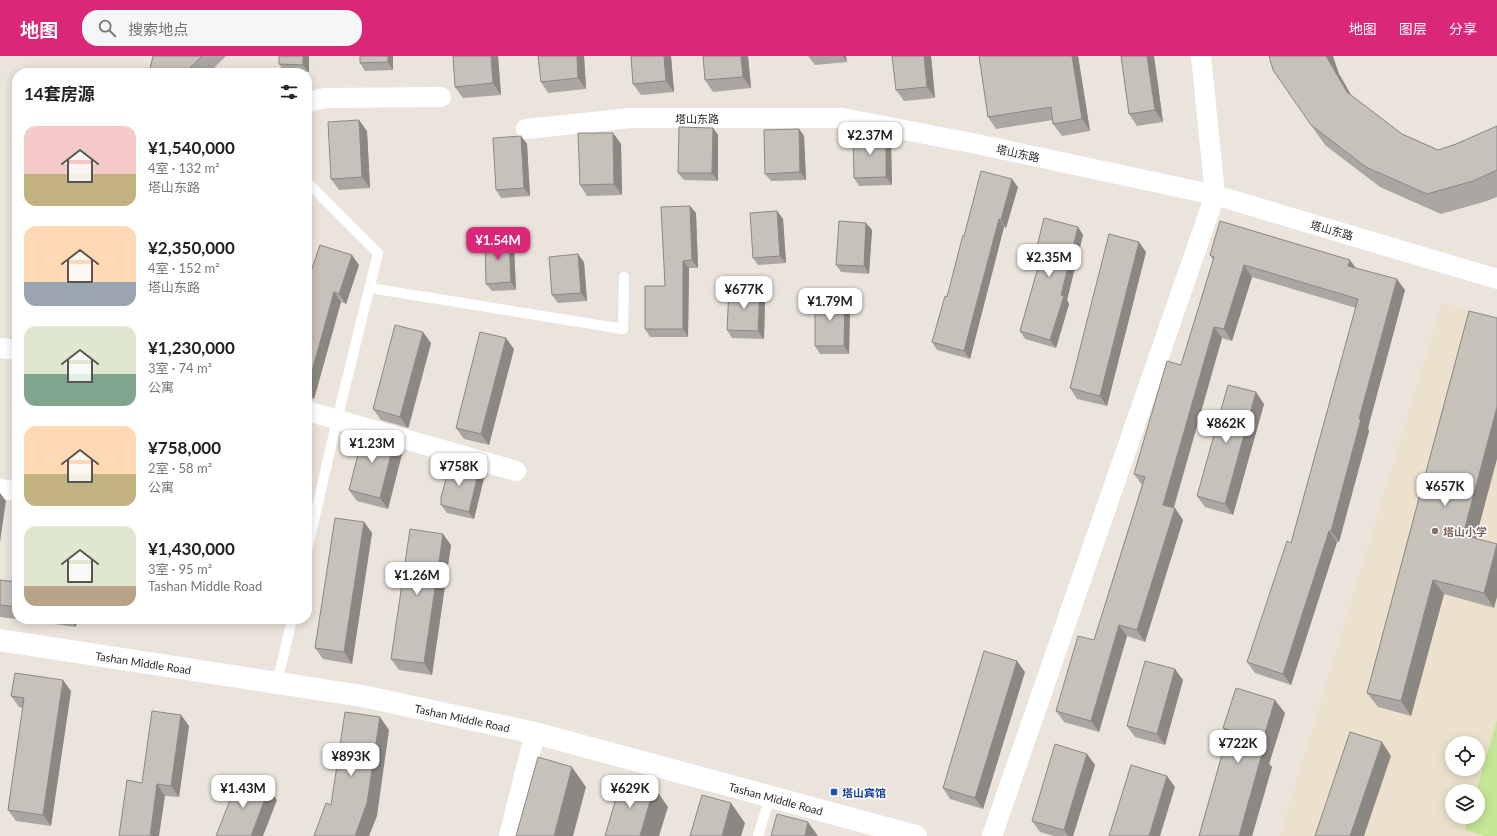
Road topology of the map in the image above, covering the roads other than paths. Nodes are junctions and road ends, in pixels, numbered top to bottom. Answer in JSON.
{"nodes":[{"id":1,"x":1201,"y":56,"type":"edge"},
{"id":2,"x":441,"y":97,"type":"dead end"},
{"id":3,"x":312,"y":101,"type":"edge"},
{"id":4,"x":526,"y":129,"type":"dead end"},
{"id":5,"x":312,"y":187,"type":"edge"},
{"id":6,"x":1215,"y":195,"type":"junction"},
{"id":7,"x":624,"y":277,"type":"dead end"},
{"id":8,"x":1497,"y":279,"type":"edge"},
{"id":9,"x":370,"y":288,"type":"junction"},
{"id":10,"x":0,"y":348,"type":"edge"},
{"id":11,"x":12,"y":349,"type":"edge"},
{"id":12,"x":312,"y":412,"type":"edge"},
{"id":13,"x":337,"y":420,"type":"junction"},
{"id":14,"x":516,"y":471,"type":"dead end"},
{"id":15,"x":0,"y":489,"type":"edge"},
{"id":16,"x":12,"y":490,"type":"edge"},
{"id":17,"x":312,"y":529,"type":"edge"},
{"id":18,"x":291,"y":624,"type":"edge"},
{"id":19,"x":0,"y":640,"type":"edge"},
{"id":20,"x":277,"y":683,"type":"junction"},
{"id":21,"x":535,"y":733,"type":"junction"},
{"id":22,"x":770,"y":797,"type":"junction"},
{"id":23,"x":509,"y":836,"type":"edge"},
{"id":24,"x":758,"y":836,"type":"edge"},
{"id":25,"x":916,"y":836,"type":"edge"},
{"id":26,"x":992,"y":836,"type":"edge"}],
"edges":[{"from":1,"to":6,"type":"street"},
{"from":2,"to":3,"type":"street"},
{"from":4,"to":6,"type":"street","name":"塔山东路"},
{"from":5,"to":9,"type":"lane"},
{"from":6,"to":8,"type":"street","name":"塔山东路"},
{"from":6,"to":26,"type":"street"},
{"from":7,"to":9,"type":"lane"},
{"from":9,"to":13,"type":"lane"},
{"from":10,"to":11,"type":"street"},
{"from":12,"to":13,"type":"street"},
{"from":13,"to":14,"type":"street"},
{"from":13,"to":17,"type":"lane"},
{"from":15,"to":16,"type":"street"},
{"from":18,"to":20,"type":"lane"},
{"from":19,"to":20,"type":"street","name":"Tashan Middle Road"},
{"from":20,"to":21,"type":"street","name":"Tashan Middle Road"},
{"from":21,"to":22,"type":"street","name":"Tashan Middle Road"},
{"from":21,"to":23,"type":"street"},
{"from":22,"to":24,"type":"lane"},
{"from":22,"to":25,"type":"street","name":"Tashan Middle Road"}]}
